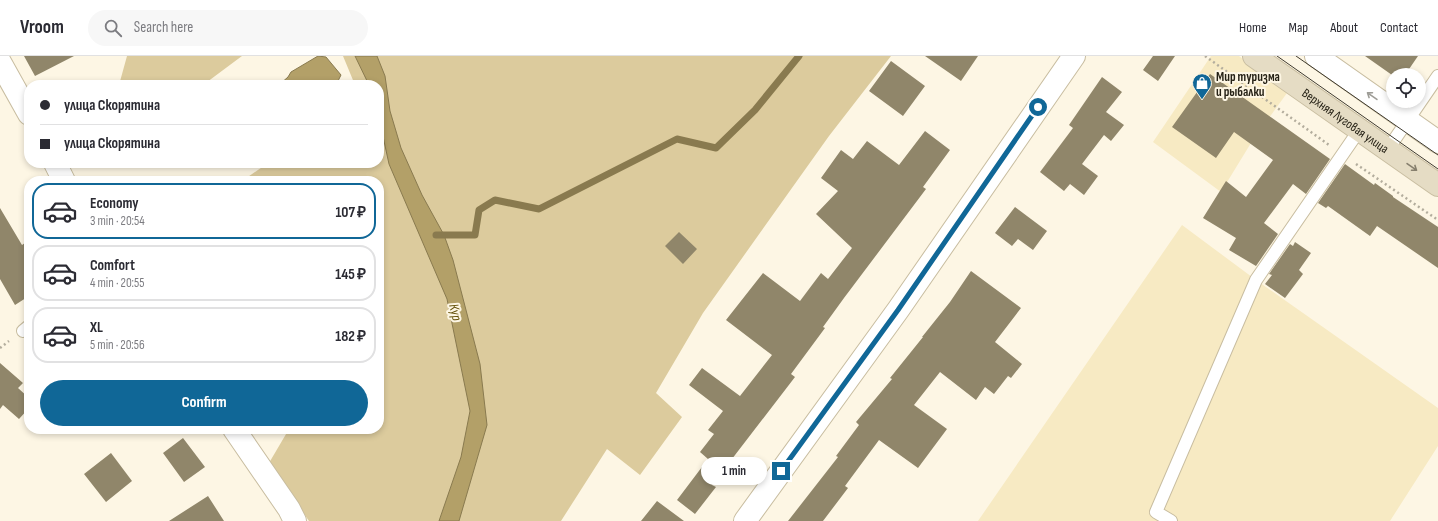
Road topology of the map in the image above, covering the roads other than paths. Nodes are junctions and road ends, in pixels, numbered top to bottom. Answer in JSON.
{"nodes":[{"id":1,"x":1074,"y":56,"type":"edge"},
{"id":2,"x":1254,"y":56,"type":"edge"},
{"id":3,"x":1316,"y":56,"type":"edge"},
{"id":4,"x":0,"y":62,"type":"edge"},
{"id":5,"x":1438,"y":76,"type":"edge"},
{"id":6,"x":24,"y":105,"type":"edge"},
{"id":7,"x":1407,"y":121,"type":"junction"},
{"id":8,"x":1360,"y":130,"type":"junction"},
{"id":9,"x":1438,"y":142,"type":"edge"},
{"id":10,"x":1388,"y":150,"type":"junction"},
{"id":11,"x":1438,"y":185,"type":"edge"},
{"id":12,"x":237,"y":434,"type":"edge"},
{"id":13,"x":1153,"y":516,"type":"edge"},
{"id":14,"x":295,"y":521,"type":"edge"},
{"id":15,"x":745,"y":521,"type":"edge"},
{"id":16,"x":1171,"y":521,"type":"edge"}],
"edges":[{"from":1,"to":15,"type":"street"},
{"from":2,"to":8,"type":"main road","name":"Верхняя Луговая улица"},
{"from":7,"to":3,"type":"street","one_way":true},
{"from":4,"to":6,"type":"street"},
{"from":5,"to":7,"type":"lane"},
{"from":7,"to":9,"type":"street"},
{"from":7,"to":10,"type":"lane"},
{"from":8,"to":10,"type":"main road","name":"Верхняя Луговая улица"},
{"from":8,"to":13,"type":"lane"},
{"from":10,"to":11,"type":"main road","name":"Верхняя Луговая улица","one_way":true},
{"from":12,"to":14,"type":"street"},
{"from":13,"to":16,"type":"lane"}]}
